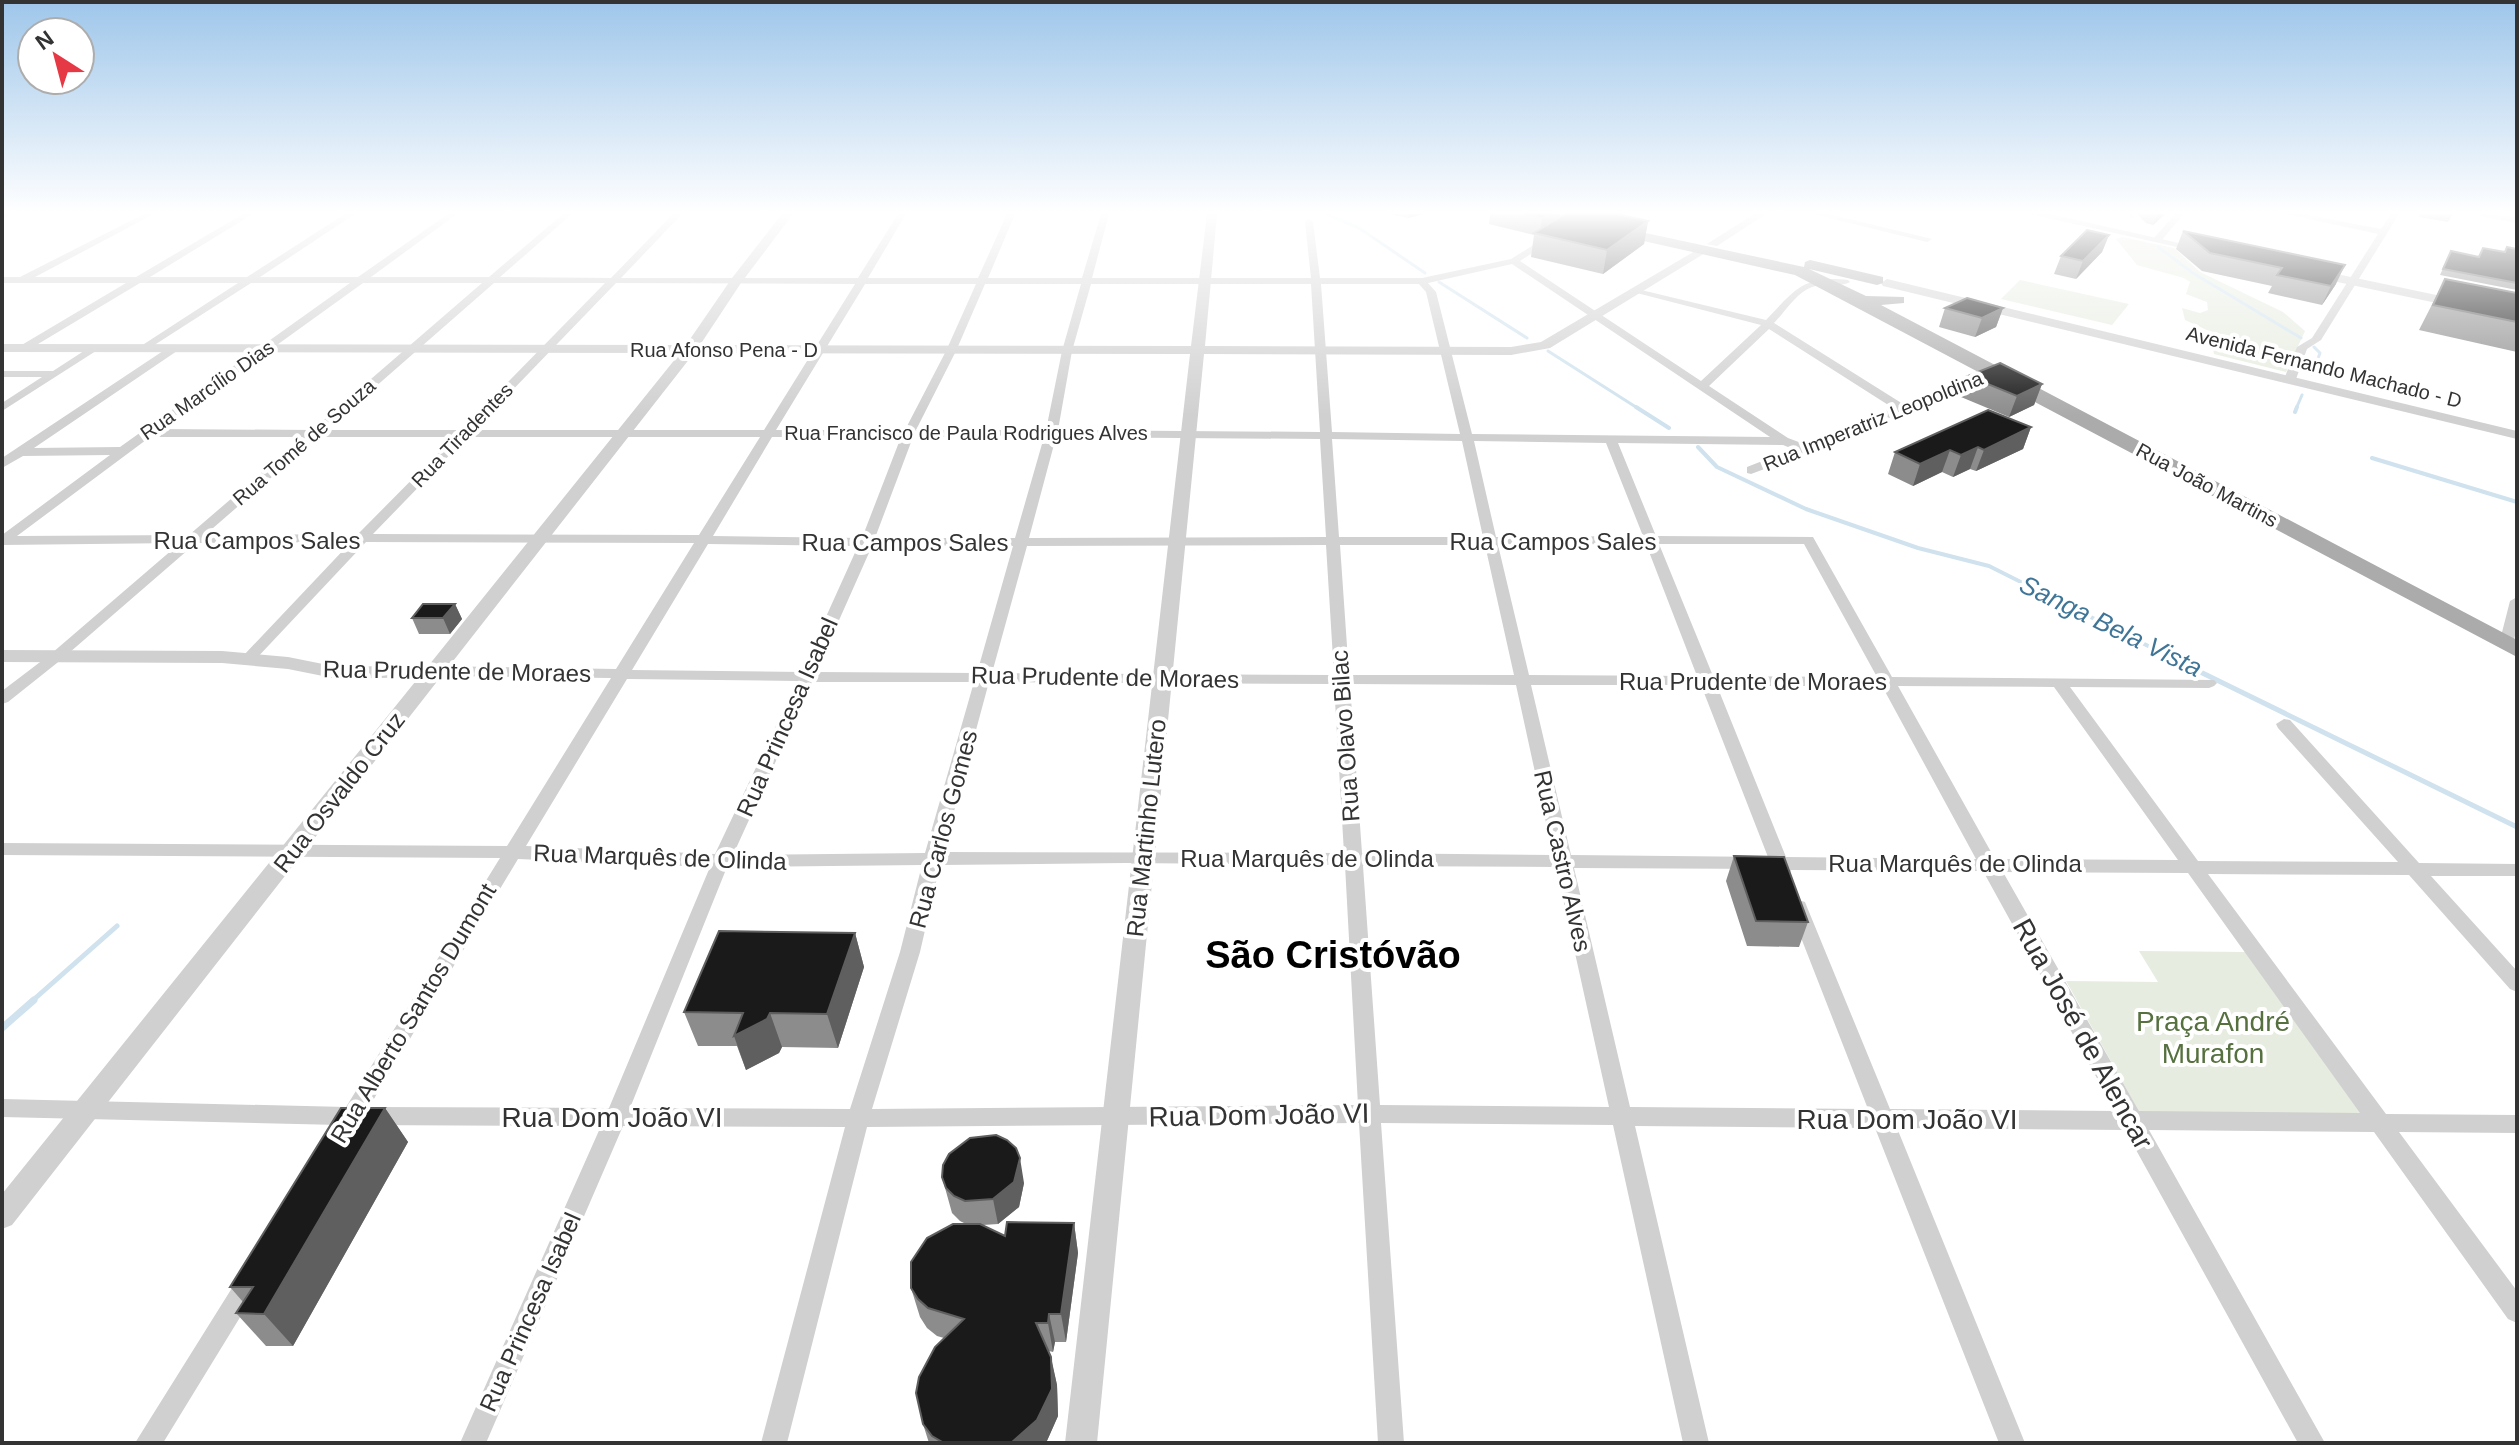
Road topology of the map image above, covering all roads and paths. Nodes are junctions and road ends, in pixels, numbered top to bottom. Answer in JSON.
{"nodes":[{"id":1,"x":21,"y":281,"type":"edge"},
{"id":2,"x":137,"y":281,"type":"edge"},
{"id":3,"x":246,"y":281,"type":"edge"},
{"id":4,"x":360,"y":281,"type":"edge"},
{"id":5,"x":489,"y":281,"type":"edge"},
{"id":6,"x":612,"y":281,"type":"edge"},
{"id":7,"x":736,"y":281,"type":"edge"},
{"id":8,"x":860,"y":281,"type":"edge"},
{"id":9,"x":912,"y":281,"type":"edge"},
{"id":10,"x":1399,"y":281,"type":"edge"},
{"id":11,"x":1422,"y":281,"type":"edge"},
{"id":12,"x":1545,"y":281,"type":"edge"},
{"id":13,"x":1651,"y":281,"type":"edge"},
{"id":14,"x":1822,"y":281,"type":"edge"},
{"id":15,"x":1881,"y":281,"type":"edge"},
{"id":16,"x":1882,"y":281,"type":"edge"},
{"id":17,"x":1884,"y":281,"type":"edge"},
{"id":18,"x":2351,"y":281,"type":"edge"},
{"id":19,"x":2375,"y":281,"type":"edge"},
{"id":20,"x":981,"y":282,"type":"junction"},
{"id":21,"x":1086,"y":282,"type":"junction"},
{"id":22,"x":1204,"y":283,"type":"junction"},
{"id":23,"x":1316,"y":283,"type":"junction"},
{"id":24,"x":1825,"y":283,"type":"junction"},
{"id":25,"x":1636,"y":290,"type":"junction"},
{"id":26,"x":2,"y":291,"type":"edge"},
{"id":27,"x":1848,"y":291,"type":"junction"},
{"id":28,"x":1794,"y":296,"type":"junction"},
{"id":29,"x":1898,"y":300,"type":"junction"},
{"id":30,"x":2464,"y":300,"type":"junction"},
{"id":31,"x":2517,"y":307,"type":"edge"},
{"id":32,"x":1597,"y":315,"type":"junction"},
{"id":33,"x":2517,"y":316,"type":"edge"},
{"id":34,"x":2028,"y":318,"type":"junction"},
{"id":35,"x":1896,"y":321,"type":"junction"},
{"id":36,"x":1768,"y":324,"type":"junction"},
{"id":37,"x":2,"y":348,"type":"edge"},
{"id":38,"x":24,"y":348,"type":"junction"},
{"id":39,"x":145,"y":348,"type":"junction"},
{"id":40,"x":94,"y":349,"type":"junction"},
{"id":41,"x":173,"y":349,"type":"junction"},
{"id":42,"x":266,"y":349,"type":"junction"},
{"id":43,"x":411,"y":349,"type":"junction"},
{"id":44,"x":545,"y":350,"type":"junction"},
{"id":45,"x":690,"y":350,"type":"junction"},
{"id":46,"x":818,"y":350,"type":"junction"},
{"id":47,"x":951,"y":351,"type":"junction"},
{"id":48,"x":1067,"y":351,"type":"junction"},
{"id":49,"x":1197,"y":351,"type":"junction"},
{"id":50,"x":1320,"y":351,"type":"junction"},
{"id":51,"x":1446,"y":352,"type":"junction"},
{"id":52,"x":1994,"y":371,"type":"junction"},
{"id":53,"x":2,"y":374,"type":"edge"},
{"id":54,"x":55,"y":374,"type":"junction"},
{"id":55,"x":2290,"y":379,"type":"junction"},
{"id":56,"x":1703,"y":385,"type":"junction"},
{"id":57,"x":2,"y":408,"type":"edge"},
{"id":58,"x":1901,"y":408,"type":"junction"},
{"id":59,"x":466,"y":431,"type":"junction"},
{"id":60,"x":624,"y":432,"type":"junction"},
{"id":61,"x":147,"y":433,"type":"junction"},
{"id":62,"x":314,"y":433,"type":"junction"},
{"id":63,"x":769,"y":433,"type":"junction"},
{"id":64,"x":1189,"y":434,"type":"junction"},
{"id":65,"x":908,"y":435,"type":"junction"},
{"id":66,"x":1049,"y":435,"type":"junction"},
{"id":67,"x":1324,"y":436,"type":"junction"},
{"id":68,"x":1467,"y":437,"type":"junction"},
{"id":69,"x":1610,"y":438,"type":"junction"},
{"id":70,"x":2517,"y":438,"type":"edge"},
{"id":71,"x":1784,"y":441,"type":"junction"},
{"id":72,"x":1806,"y":449,"type":"junction"},
{"id":73,"x":2,"y":451,"type":"edge"},
{"id":74,"x":122,"y":451,"type":"junction"},
{"id":75,"x":21,"y":452,"type":"junction"},
{"id":76,"x":2,"y":464,"type":"edge"},
{"id":77,"x":1751,"y":470,"type":"dead end"},
{"id":78,"x":540,"y":537,"type":"junction"},
{"id":79,"x":192,"y":539,"type":"junction"},
{"id":80,"x":360,"y":540,"type":"junction"},
{"id":81,"x":705,"y":540,"type":"junction"},
{"id":82,"x":1177,"y":540,"type":"junction"},
{"id":83,"x":1333,"y":540,"type":"junction"},
{"id":84,"x":1808,"y":540,"type":"joint"},
{"id":85,"x":2,"y":541,"type":"edge"},
{"id":86,"x":1490,"y":541,"type":"junction"},
{"id":87,"x":1651,"y":541,"type":"junction"},
{"id":88,"x":864,"y":542,"type":"junction"},
{"id":89,"x":1022,"y":543,"type":"junction"},
{"id":90,"x":2517,"y":601,"type":"edge"},
{"id":91,"x":2512,"y":647,"type":"edge"},
{"id":92,"x":2,"y":656,"type":"edge"},
{"id":93,"x":57,"y":656,"type":"junction"},
{"id":94,"x":248,"y":659,"type":"junction"},
{"id":95,"x":434,"y":671,"type":"junction"},
{"id":96,"x":619,"y":674,"type":"junction"},
{"id":97,"x":985,"y":676,"type":"junction"},
{"id":98,"x":806,"y":677,"type":"junction"},
{"id":99,"x":1162,"y":679,"type":"junction"},
{"id":100,"x":1342,"y":680,"type":"junction"},
{"id":101,"x":1522,"y":680,"type":"junction"},
{"id":102,"x":1707,"y":681,"type":"junction"},
{"id":103,"x":1887,"y":682,"type":"junction"},
{"id":104,"x":2058,"y":682,"type":"junction"},
{"id":105,"x":2209,"y":683,"type":"dead end"},
{"id":106,"x":2,"y":699,"type":"edge"},
{"id":107,"x":2284,"y":724,"type":"dead end"},
{"id":108,"x":2,"y":849,"type":"edge"},
{"id":109,"x":294,"y":849,"type":"junction"},
{"id":110,"x":510,"y":852,"type":"junction"},
{"id":111,"x":1143,"y":857,"type":"junction"},
{"id":112,"x":1353,"y":859,"type":"junction"},
{"id":113,"x":932,"y":860,"type":"junction"},
{"id":114,"x":1563,"y":860,"type":"junction"},
{"id":115,"x":721,"y":861,"type":"junction"},
{"id":116,"x":1780,"y":862,"type":"junction"},
{"id":117,"x":1988,"y":863,"type":"junction"},
{"id":118,"x":2192,"y":865,"type":"junction"},
{"id":119,"x":2412,"y":866,"type":"junction"},
{"id":120,"x":2517,"y":870,"type":"edge"},
{"id":121,"x":2517,"y":984,"type":"edge"},
{"id":122,"x":2,"y":1108,"type":"edge"},
{"id":123,"x":86,"y":1109,"type":"junction"},
{"id":124,"x":1370,"y":1114,"type":"junction"},
{"id":125,"x":352,"y":1116,"type":"junction"},
{"id":126,"x":1115,"y":1116,"type":"junction"},
{"id":127,"x":1621,"y":1116,"type":"junction"},
{"id":128,"x":616,"y":1117,"type":"junction"},
{"id":129,"x":858,"y":1118,"type":"junction"},
{"id":130,"x":1882,"y":1118,"type":"junction"},
{"id":131,"x":2132,"y":1120,"type":"junction"},
{"id":132,"x":2379,"y":1123,"type":"junction"},
{"id":133,"x":2517,"y":1124,"type":"edge"},
{"id":134,"x":336,"y":1142,"type":"edge"},
{"id":135,"x":2,"y":1216,"type":"edge"},
{"id":136,"x":262,"y":1260,"type":"edge"},
{"id":137,"x":2517,"y":1311,"type":"edge"},
{"id":138,"x":148,"y":1443,"type":"edge"},
{"id":139,"x":473,"y":1443,"type":"edge"},
{"id":140,"x":774,"y":1443,"type":"edge"},
{"id":141,"x":1081,"y":1443,"type":"edge"},
{"id":142,"x":1391,"y":1443,"type":"edge"},
{"id":143,"x":1696,"y":1443,"type":"edge"},
{"id":144,"x":2012,"y":1443,"type":"edge"},
{"id":145,"x":2312,"y":1443,"type":"edge"}],
"edges":[{"from":1,"to":26,"type":"street"},
{"from":2,"to":38,"type":"street"},
{"from":3,"to":39,"type":"street"},
{"from":4,"to":42,"type":"street","name":"Rua Marcílio Dias"},
{"from":5,"to":43,"type":"street","name":"Rua Tomé de Souza"},
{"from":6,"to":44,"type":"street","name":"Rua Tiradentes"},
{"from":7,"to":45,"type":"street","name":"Rua Osvaldo Cruz"},
{"from":8,"to":46,"type":"street","name":"Rua Alberto Santos Dumont"},
{"from":9,"to":20,"type":"street"},
{"from":10,"to":23,"type":"street"},
{"from":11,"to":51,"type":"street","name":"Rua Castro Alves"},
{"from":12,"to":32,"type":"street"},
{"from":13,"to":25,"type":"street","name":"Rua Afonso Pena - D"},
{"from":14,"to":24,"type":"main road","name":"Avenida Fernando Machado - D"},
{"from":15,"to":27,"type":"main road"},
{"from":16,"to":29,"type":"main road"},
{"from":17,"to":34,"type":"street","name":"Avenida Fernando Machado - D"},
{"from":18,"to":55,"type":"street"},
{"from":19,"to":30,"type":"street"},
{"from":20,"to":21,"type":"street"},
{"from":20,"to":47,"type":"street","name":"Rua Princesa Isabel"},
{"from":21,"to":22,"type":"street"},
{"from":21,"to":48,"type":"street","name":"Rua Carlos Gomes"},
{"from":22,"to":23,"type":"street"},
{"from":22,"to":49,"type":"street","name":"Rua Martinho Lutero"},
{"from":23,"to":50,"type":"street","name":"Rua Olavo Bilac"},
{"from":24,"to":27,"type":"main road","name":"Avenida Fernando Machado - D"},
{"from":24,"to":28,"type":"street"},
{"from":25,"to":32,"type":"street","name":"Rua Afonso Pena - D"},
{"from":25,"to":36,"type":"street"},
{"from":27,"to":28,"type":"street"},
{"from":27,"to":29,"type":"main road"},
{"from":27,"to":35,"type":"main road","name":"Rua João Martins"},
{"from":28,"to":36,"type":"street"},
{"from":29,"to":34,"type":"street","name":"Avenida Fernando Machado - D"},
{"from":29,"to":35,"type":"main road"},
{"from":30,"to":31,"type":"street"},
{"from":30,"to":33,"type":"street"},
{"from":32,"to":51,"type":"street","name":"Rua Afonso Pena - D"},
{"from":32,"to":56,"type":"street"},
{"from":34,"to":55,"type":"street","name":"Avenida Fernando Machado - D"},
{"from":34,"to":70,"type":"street","name":"Avenida Fernando Machado - D"},
{"from":35,"to":52,"type":"main road","name":"Rua João Martins"},
{"from":36,"to":56,"type":"street"},
{"from":36,"to":58,"type":"street"},
{"from":37,"to":38,"type":"street","name":"Rua Afonso Pena - D"},
{"from":38,"to":40,"type":"street","name":"Rua Afonso Pena - D"},
{"from":39,"to":40,"type":"street","name":"Rua Afonso Pena - D"},
{"from":39,"to":41,"type":"street","name":"Rua Afonso Pena - D"},
{"from":40,"to":54,"type":"street"},
{"from":41,"to":42,"type":"street","name":"Rua Afonso Pena - D"},
{"from":41,"to":75,"type":"street"},
{"from":42,"to":43,"type":"street","name":"Rua Afonso Pena - D"},
{"from":42,"to":61,"type":"street","name":"Rua Marcílio Dias"},
{"from":43,"to":44,"type":"street","name":"Rua Afonso Pena - D"},
{"from":43,"to":62,"type":"street","name":"Rua Tomé de Souza"},
{"from":44,"to":45,"type":"street","name":"Rua Afonso Pena - D"},
{"from":44,"to":59,"type":"street","name":"Rua Tiradentes"},
{"from":45,"to":46,"type":"street","name":"Rua Afonso Pena - D"},
{"from":45,"to":60,"type":"street","name":"Rua Osvaldo Cruz"},
{"from":46,"to":47,"type":"street","name":"Rua Afonso Pena - D"},
{"from":46,"to":63,"type":"street","name":"Rua Alberto Santos Dumont"},
{"from":47,"to":48,"type":"street","name":"Rua Afonso Pena - D"},
{"from":47,"to":65,"type":"street","name":"Rua Princesa Isabel"},
{"from":48,"to":49,"type":"street","name":"Rua Afonso Pena - D"},
{"from":48,"to":66,"type":"street","name":"Rua Carlos Gomes"},
{"from":49,"to":50,"type":"street","name":"Rua Afonso Pena - D"},
{"from":49,"to":64,"type":"street","name":"Rua Martinho Lutero"},
{"from":50,"to":51,"type":"street","name":"Rua Afonso Pena - D"},
{"from":50,"to":67,"type":"street","name":"Rua Olavo Bilac"},
{"from":51,"to":68,"type":"street","name":"Rua Castro Alves"},
{"from":52,"to":58,"type":"street","name":"Rua Imperatriz Leopoldina"},
{"from":52,"to":91,"type":"main road","name":"Rua João Martins"},
{"from":53,"to":54,"type":"street"},
{"from":54,"to":57,"type":"street"},
{"from":55,"to":70,"type":"street","name":"Avenida Fernando Machado - D"},
{"from":56,"to":71,"type":"street"},
{"from":58,"to":72,"type":"street","name":"Rua Imperatriz Leopoldina"},
{"from":59,"to":60,"type":"street","name":"Rua Francisco de Paula Rodrigues Alves"},
{"from":59,"to":62,"type":"street","name":"Rua Francisco de Paula Rodrigues Alves"},
{"from":59,"to":80,"type":"street","name":"Rua Tiradentes"},
{"from":60,"to":63,"type":"street","name":"Rua Francisco de Paula Rodrigues Alves"},
{"from":60,"to":78,"type":"street","name":"Rua Osvaldo Cruz"},
{"from":61,"to":62,"type":"street","name":"Rua Francisco de Paula Rodrigues Alves"},
{"from":61,"to":74,"type":"street","name":"Rua Marcílio Dias"},
{"from":62,"to":79,"type":"street","name":"Rua Tomé de Souza"},
{"from":63,"to":65,"type":"street","name":"Rua Francisco de Paula Rodrigues Alves"},
{"from":63,"to":81,"type":"street","name":"Rua Alberto Santos Dumont"},
{"from":64,"to":66,"type":"street","name":"Rua Francisco de Paula Rodrigues Alves"},
{"from":64,"to":67,"type":"street","name":"Rua Francisco de Paula Rodrigues Alves"},
{"from":64,"to":82,"type":"street","name":"Rua Martinho Lutero"},
{"from":65,"to":66,"type":"street","name":"Rua Francisco de Paula Rodrigues Alves"},
{"from":65,"to":88,"type":"street","name":"Rua Princesa Isabel"},
{"from":66,"to":89,"type":"street","name":"Rua Carlos Gomes"},
{"from":67,"to":68,"type":"street","name":"Rua Francisco de Paula Rodrigues Alves"},
{"from":67,"to":83,"type":"street","name":"Rua Olavo Bilac"},
{"from":68,"to":69,"type":"street","name":"Rua Francisco de Paula Rodrigues Alves"},
{"from":68,"to":86,"type":"street","name":"Rua Castro Alves"},
{"from":69,"to":71,"type":"street","name":"Rua Francisco de Paula Rodrigues Alves"},
{"from":69,"to":87,"type":"street"},
{"from":71,"to":72,"type":"street"},
{"from":72,"to":77,"type":"street","name":"Rua Imperatriz Leopoldina"},
{"from":73,"to":75,"type":"street"},
{"from":74,"to":75,"type":"street"},
{"from":74,"to":85,"type":"street","name":"Rua Marcílio Dias"},
{"from":75,"to":76,"type":"street"},
{"from":78,"to":80,"type":"street","name":"Rua Campos Sales"},
{"from":78,"to":81,"type":"street","name":"Rua Campos Sales"},
{"from":78,"to":95,"type":"street","name":"Rua Osvaldo Cruz"},
{"from":79,"to":80,"type":"street","name":"Rua Campos Sales"},
{"from":79,"to":85,"type":"street","name":"Rua Campos Sales"},
{"from":79,"to":93,"type":"street","name":"Rua Tomé de Souza"},
{"from":80,"to":94,"type":"street","name":"Rua Tiradentes"},
{"from":81,"to":88,"type":"street","name":"Rua Campos Sales"},
{"from":81,"to":96,"type":"street","name":"Rua Alberto Santos Dumont"},
{"from":82,"to":83,"type":"street","name":"Rua Campos Sales"},
{"from":82,"to":89,"type":"street","name":"Rua Campos Sales"},
{"from":82,"to":99,"type":"street","name":"Rua Martinho Lutero"},
{"from":83,"to":86,"type":"street","name":"Rua Campos Sales"},
{"from":83,"to":100,"type":"street","name":"Rua Olavo Bilac"},
{"from":84,"to":87,"type":"street","name":"Rua Campos Sales"},
{"from":84,"to":103,"type":"street","name":"Rua José de Alencar"},
{"from":86,"to":87,"type":"street","name":"Rua Campos Sales"},
{"from":86,"to":101,"type":"street","name":"Rua Castro Alves"},
{"from":87,"to":102,"type":"street"},
{"from":88,"to":89,"type":"street","name":"Rua Campos Sales"},
{"from":88,"to":98,"type":"street","name":"Rua Princesa Isabel"},
{"from":89,"to":97,"type":"street","name":"Rua Carlos Gomes"},
{"from":90,"to":91,"type":"street"},
{"from":92,"to":93,"type":"street","name":"Rua Prudente de Moraes"},
{"from":93,"to":94,"type":"street","name":"Rua Prudente de Moraes"},
{"from":93,"to":106,"type":"street","name":"Rua Tomé de Souza"},
{"from":94,"to":95,"type":"street","name":"Rua Prudente de Moraes"},
{"from":95,"to":96,"type":"street","name":"Rua Prudente de Moraes"},
{"from":95,"to":109,"type":"street","name":"Rua Osvaldo Cruz"},
{"from":96,"to":98,"type":"street","name":"Rua Prudente de Moraes"},
{"from":96,"to":110,"type":"street","name":"Rua Alberto Santos Dumont"},
{"from":97,"to":98,"type":"street","name":"Rua Prudente de Moraes"},
{"from":97,"to":99,"type":"street","name":"Rua Prudente de Moraes"},
{"from":97,"to":113,"type":"street","name":"Rua Carlos Gomes"},
{"from":98,"to":115,"type":"street","name":"Rua Princesa Isabel"},
{"from":99,"to":100,"type":"street","name":"Rua Prudente de Moraes"},
{"from":99,"to":111,"type":"street","name":"Rua Martinho Lutero"},
{"from":100,"to":101,"type":"street","name":"Rua Prudente de Moraes"},
{"from":100,"to":112,"type":"street","name":"Rua Olavo Bilac"},
{"from":101,"to":102,"type":"street","name":"Rua Prudente de Moraes"},
{"from":101,"to":114,"type":"street","name":"Rua Castro Alves"},
{"from":102,"to":103,"type":"street","name":"Rua Prudente de Moraes"},
{"from":102,"to":116,"type":"street"},
{"from":103,"to":104,"type":"street","name":"Rua Prudente de Moraes"},
{"from":103,"to":117,"type":"street","name":"Rua José de Alencar"},
{"from":104,"to":105,"type":"street","name":"Rua Prudente de Moraes"},
{"from":104,"to":118,"type":"street"},
{"from":107,"to":119,"type":"street"},
{"from":108,"to":109,"type":"street","name":"Rua Marquês de Olinda"},
{"from":109,"to":110,"type":"street","name":"Rua Marquês de Olinda"},
{"from":109,"to":123,"type":"street","name":"Rua Osvaldo Cruz"},
{"from":110,"to":115,"type":"street","name":"Rua Marquês de Olinda"},
{"from":110,"to":125,"type":"street","name":"Rua Alberto Santos Dumont"},
{"from":111,"to":112,"type":"street","name":"Rua Marquês de Olinda"},
{"from":111,"to":113,"type":"street","name":"Rua Marquês de Olinda"},
{"from":111,"to":126,"type":"street","name":"Rua Martinho Lutero"},
{"from":112,"to":114,"type":"street","name":"Rua Marquês de Olinda"},
{"from":112,"to":124,"type":"street","name":"Rua Olavo Bilac"},
{"from":113,"to":115,"type":"street","name":"Rua Marquês de Olinda"},
{"from":113,"to":129,"type":"street","name":"Rua Carlos Gomes"},
{"from":114,"to":116,"type":"street","name":"Rua Marquês de Olinda"},
{"from":114,"to":127,"type":"street","name":"Rua Castro Alves"},
{"from":115,"to":128,"type":"street","name":"Rua Princesa Isabel"},
{"from":116,"to":117,"type":"street","name":"Rua Marquês de Olinda"},
{"from":116,"to":130,"type":"street"},
{"from":117,"to":118,"type":"street","name":"Rua Marquês de Olinda"},
{"from":117,"to":131,"type":"street","name":"Rua José de Alencar"},
{"from":118,"to":119,"type":"street","name":"Rua Marquês de Olinda"},
{"from":118,"to":132,"type":"street"},
{"from":119,"to":120,"type":"street","name":"Rua Marquês de Olinda"},
{"from":119,"to":121,"type":"street"},
{"from":122,"to":123,"type":"street","name":"Rua Dom João VI"},
{"from":123,"to":125,"type":"street","name":"Rua Dom João VI"},
{"from":123,"to":135,"type":"street","name":"Rua Osvaldo Cruz"},
{"from":124,"to":126,"type":"street","name":"Rua Dom João VI"},
{"from":124,"to":127,"type":"street","name":"Rua Dom João VI"},
{"from":124,"to":142,"type":"street","name":"Rua Olavo Bilac"},
{"from":125,"to":128,"type":"street","name":"Rua Dom João VI"},
{"from":125,"to":134,"type":"street","name":"Rua Alberto Santos Dumont"},
{"from":126,"to":129,"type":"street","name":"Rua Dom João VI"},
{"from":126,"to":141,"type":"street","name":"Rua Martinho Lutero"},
{"from":127,"to":130,"type":"street","name":"Rua Dom João VI"},
{"from":127,"to":143,"type":"street","name":"Rua Castro Alves"},
{"from":128,"to":129,"type":"street","name":"Rua Dom João VI"},
{"from":128,"to":139,"type":"street","name":"Rua Princesa Isabel"},
{"from":129,"to":140,"type":"street","name":"Rua Carlos Gomes"},
{"from":130,"to":131,"type":"street","name":"Rua Dom João VI"},
{"from":130,"to":144,"type":"street"},
{"from":131,"to":132,"type":"street","name":"Rua Dom João VI"},
{"from":131,"to":145,"type":"street","name":"Rua José de Alencar"},
{"from":132,"to":133,"type":"street","name":"Rua Dom João VI"},
{"from":132,"to":137,"type":"street"},
{"from":136,"to":138,"type":"street"}]}
